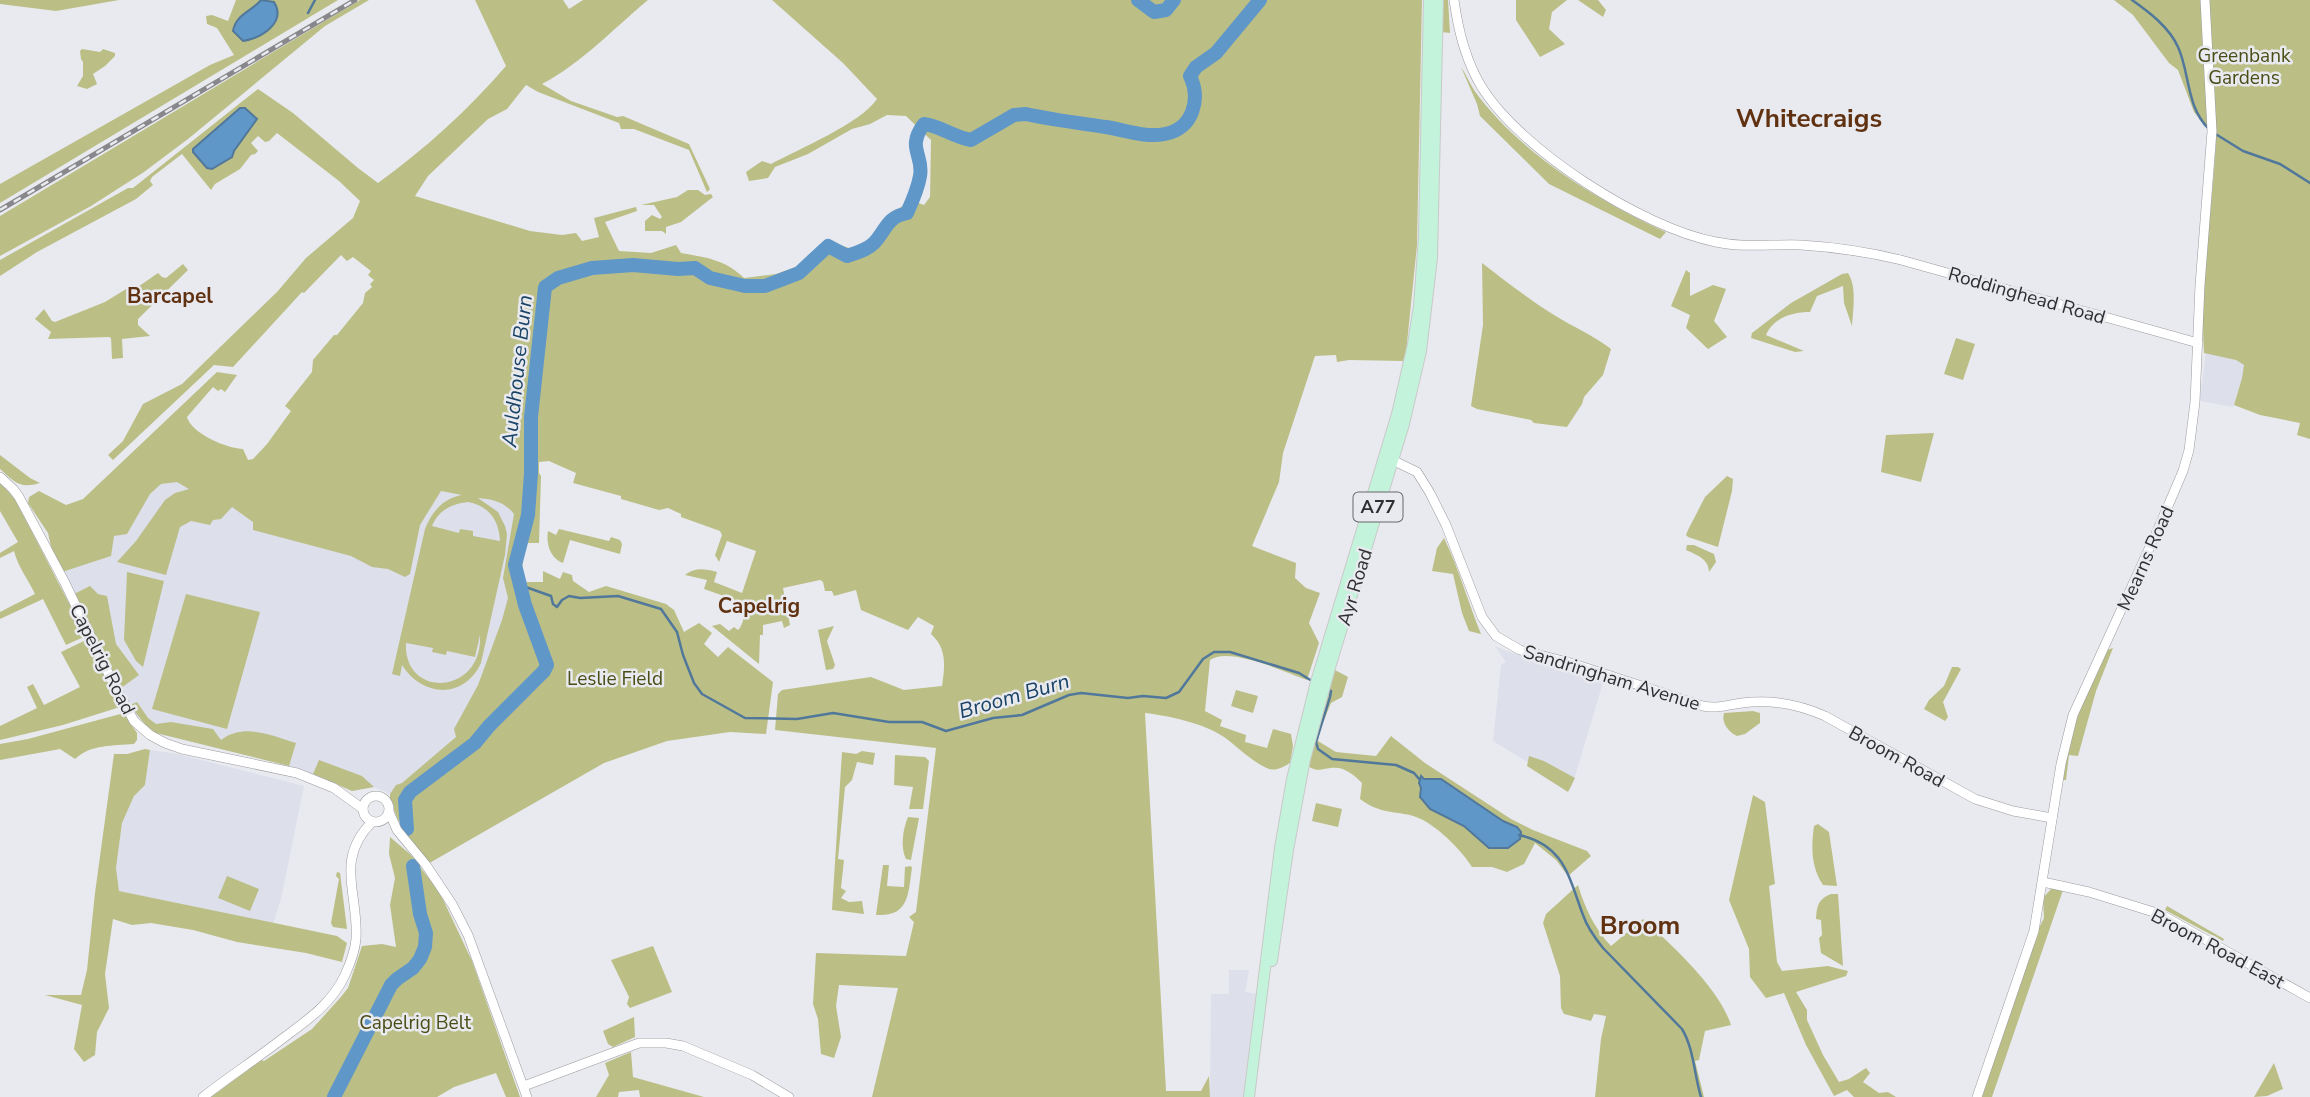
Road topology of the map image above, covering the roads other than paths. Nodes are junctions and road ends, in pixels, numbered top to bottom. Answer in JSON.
{"nodes":[{"id":1,"x":1429,"y":0,"type":"edge"},
{"id":2,"x":1438,"y":0,"type":"edge"},
{"id":3,"x":1454,"y":0,"type":"edge"},
{"id":4,"x":2206,"y":0,"type":"edge"},
{"id":5,"x":1431,"y":108,"type":"junction"},
{"id":6,"x":2198,"y":343,"type":"junction"},
{"id":7,"x":1388,"y":458,"type":"junction"},
{"id":8,"x":0,"y":477,"type":"edge"},
{"id":9,"x":1740,"y":703,"type":"joint"},
{"id":10,"x":345,"y":794,"type":"junction"},
{"id":11,"x":370,"y":798,"type":"junction"},
{"id":12,"x":363,"y":809,"type":"junction"},
{"id":13,"x":389,"y":812,"type":"junction"},
{"id":14,"x":2052,"y":818,"type":"junction"},
{"id":15,"x":377,"y":822,"type":"junction"},
{"id":16,"x":397,"y":830,"type":"junction"},
{"id":17,"x":2043,"y":882,"type":"junction"},
{"id":18,"x":2310,"y":998,"type":"edge"},
{"id":19,"x":523,"y":1086,"type":"junction"},
{"id":20,"x":203,"y":1097,"type":"edge"},
{"id":21,"x":527,"y":1097,"type":"edge"},
{"id":22,"x":789,"y":1097,"type":"edge"},
{"id":23,"x":1251,"y":1097,"type":"edge"},
{"id":24,"x":1977,"y":1097,"type":"edge"}],
"edges":[{"from":1,"to":5,"type":"main road","name":"Ayr Road","number":"A77"},
{"from":2,"to":5,"type":"main road","name":"Ayr Road","number":"A77"},
{"from":3,"to":6,"type":"street","name":"Roddinghead Road"},
{"from":4,"to":6,"type":"street","name":"Mearns Road"},
{"from":5,"to":7,"type":"main road","name":"Ayr Road","number":"A77"},
{"from":6,"to":14,"type":"street","name":"Mearns Road"},
{"from":7,"to":9,"type":"street","name":"Sandringham Avenue"},
{"from":7,"to":23,"type":"main road","name":"Ayr Road","number":"A77"},
{"from":8,"to":10,"type":"street","name":"Capelrig Road"},
{"from":9,"to":14,"type":"street","name":"Broom Road"},
{"from":10,"to":11,"type":"street","name":"Capelrig Road"},
{"from":10,"to":12,"type":"street","name":"Capelrig Road"},
{"from":11,"to":12,"type":"street"},
{"from":11,"to":13,"type":"street"},
{"from":12,"to":15,"type":"street"},
{"from":13,"to":15,"type":"street"},
{"from":13,"to":16,"type":"street"},
{"from":14,"to":17,"type":"street","name":"Mearns Road"},
{"from":15,"to":16,"type":"street"},
{"from":15,"to":20,"type":"street"},
{"from":16,"to":19,"type":"street"},
{"from":17,"to":18,"type":"street","name":"Broom Road East"},
{"from":17,"to":24,"type":"street","name":"Mearns Road"},
{"from":19,"to":21,"type":"street"},
{"from":19,"to":22,"type":"street"}]}
